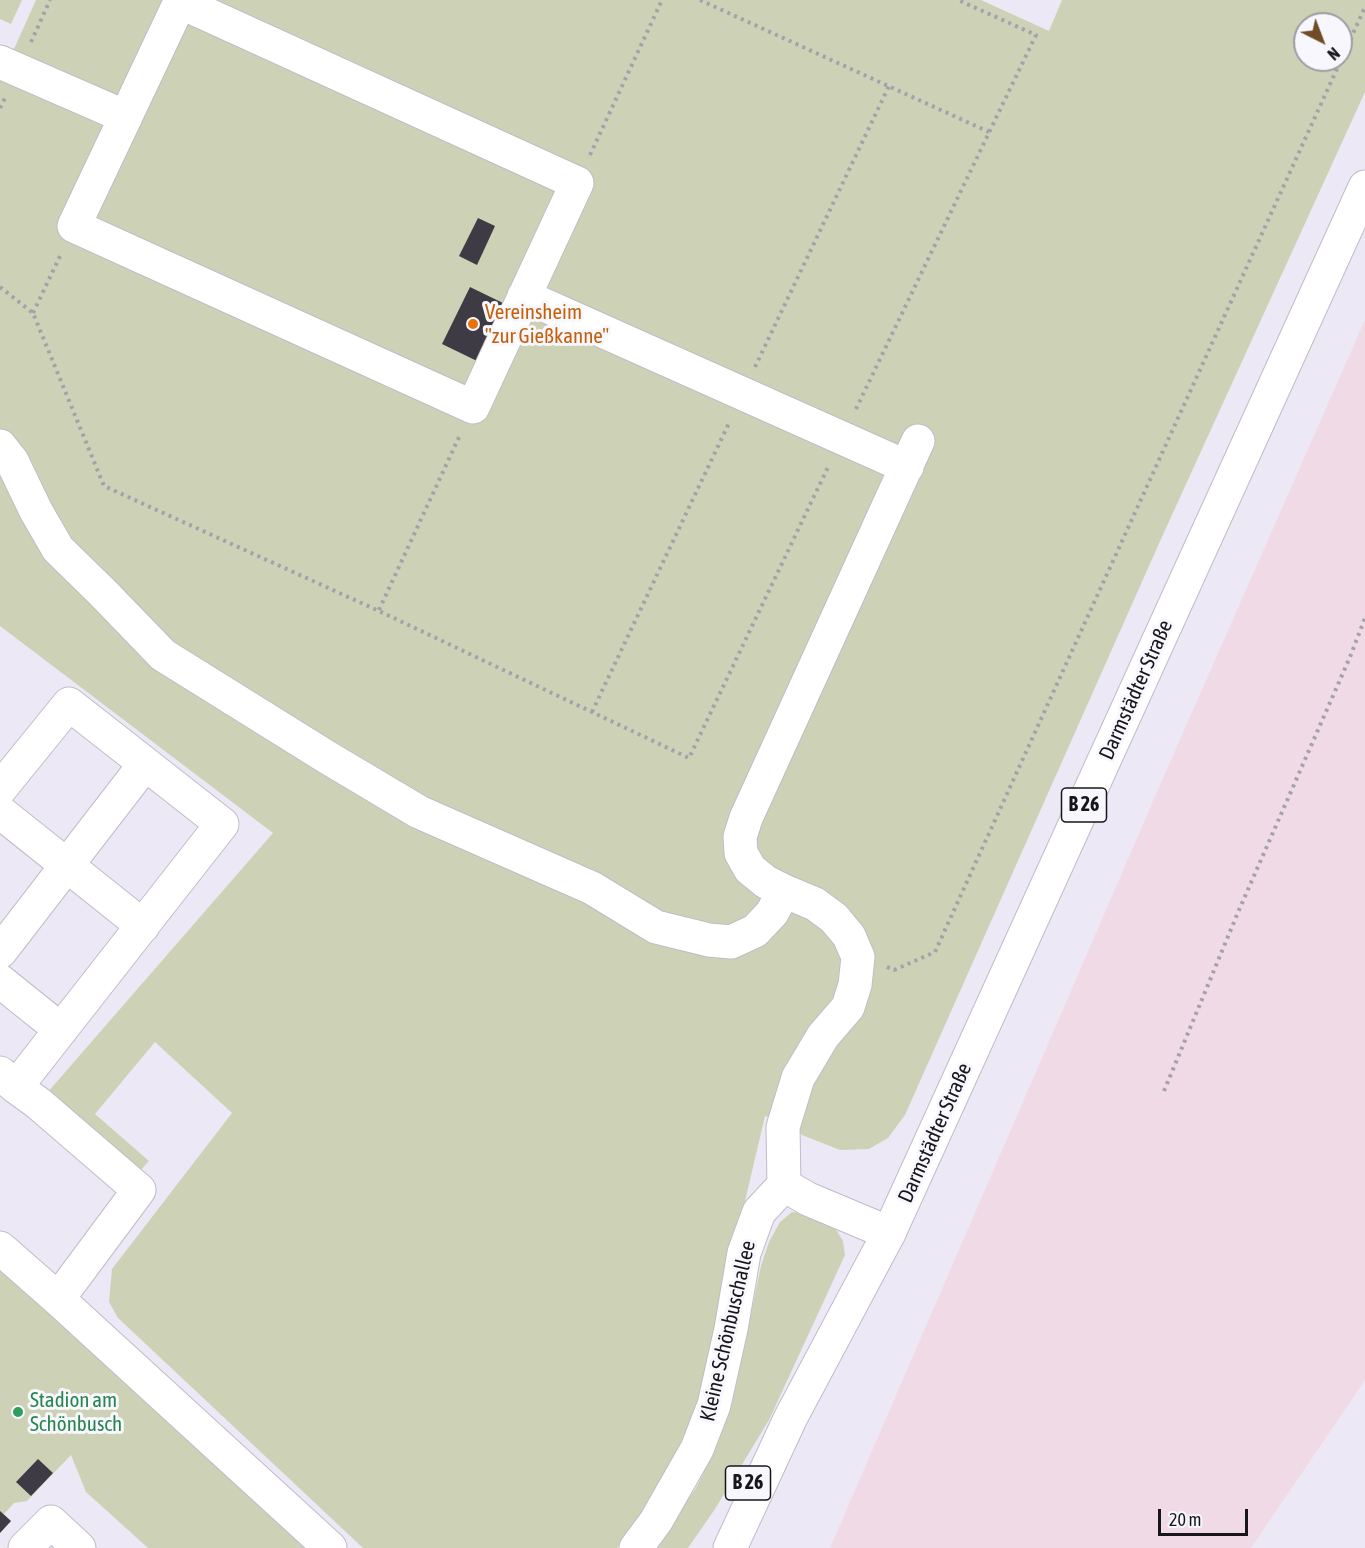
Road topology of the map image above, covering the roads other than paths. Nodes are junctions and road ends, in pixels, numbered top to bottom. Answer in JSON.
{"nodes":[{"id":1,"x":0,"y":62,"type":"edge"},
{"id":2,"x":126,"y":117,"type":"junction"},
{"id":3,"x":1365,"y":187,"type":"edge"},
{"id":4,"x":524,"y":296,"type":"junction"},
{"id":5,"x":0,"y":446,"type":"edge"},
{"id":6,"x":146,"y":764,"type":"junction"},
{"id":7,"x":0,"y":789,"type":"edge"},
{"id":8,"x":0,"y":812,"type":"edge"},
{"id":9,"x":67,"y":865,"type":"junction"},
{"id":10,"x":784,"y":891,"type":"junction"},
{"id":11,"x":143,"y":926,"type":"junction"},
{"id":12,"x":0,"y":952,"type":"edge"},
{"id":13,"x":0,"y":981,"type":"edge"},
{"id":14,"x":61,"y":1030,"type":"junction"},
{"id":15,"x":8,"y":1080,"type":"edge"},
{"id":16,"x":784,"y":1185,"type":"junction"},
{"id":17,"x":889,"y":1233,"type":"junction"},
{"id":18,"x":0,"y":1248,"type":"edge"},
{"id":19,"x":58,"y":1299,"type":"junction"},
{"id":20,"x":791,"y":1417,"type":"junction"},
{"id":21,"x":26,"y":1548,"type":"edge"},
{"id":22,"x":80,"y":1548,"type":"edge"},
{"id":23,"x":330,"y":1548,"type":"edge"},
{"id":24,"x":636,"y":1548,"type":"edge"},
{"id":25,"x":705,"y":1548,"type":"edge"},
{"id":26,"x":730,"y":1548,"type":"edge"}],
"edges":[{"from":1,"to":2,"type":"main road"},
{"from":2,"to":4,"type":"main road"},
{"from":2,"to":4,"type":"main road"},
{"from":3,"to":17,"type":"main road","name":"Darmstädter Straße","number":"B 26"},
{"from":4,"to":10,"type":"main road"},
{"from":5,"to":10,"type":"main road"},
{"from":6,"to":7,"type":"main road"},
{"from":6,"to":9,"type":"main road"},
{"from":6,"to":11,"type":"main road"},
{"from":8,"to":9,"type":"main road"},
{"from":9,"to":11,"type":"main road"},
{"from":9,"to":12,"type":"main road"},
{"from":10,"to":16,"type":"main road"},
{"from":11,"to":14,"type":"main road"},
{"from":13,"to":14,"type":"main road"},
{"from":14,"to":15,"type":"main road"},
{"from":15,"to":19,"type":"main road"},
{"from":16,"to":17,"type":"main road"},
{"from":16,"to":24,"type":"main road","name":"Kleine Schönbuschallee"},
{"from":17,"to":20,"type":"main road","name":"Darmstädter Straße","number":"B 26"},
{"from":18,"to":19,"type":"main road"},
{"from":19,"to":23,"type":"main road"},
{"from":20,"to":25,"type":"main road","name":"Darmstädter Straße","number":"B 26"},
{"from":20,"to":26,"type":"main road","name":"Darmstädter Straße","number":"B 26"},
{"from":21,"to":22,"type":"main road"}]}
